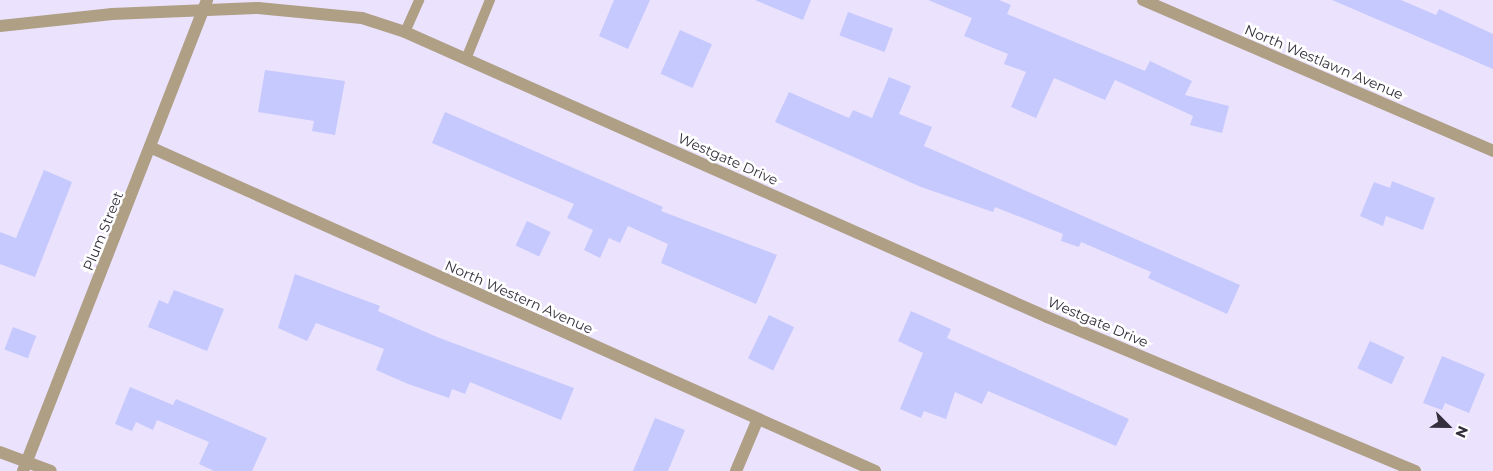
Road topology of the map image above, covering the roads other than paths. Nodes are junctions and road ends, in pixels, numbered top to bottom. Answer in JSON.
{"nodes":[{"id":1,"x":418,"y":0,"type":"edge"},
{"id":2,"x":490,"y":0,"type":"edge"},
{"id":3,"x":1143,"y":0,"type":"edge"},
{"id":4,"x":205,"y":5,"type":"edge"},
{"id":5,"x":0,"y":26,"type":"edge"},
{"id":6,"x":405,"y":32,"type":"junction"},
{"id":7,"x":466,"y":59,"type":"junction"},
{"id":8,"x":152,"y":148,"type":"junction"},
{"id":9,"x":1493,"y":151,"type":"edge"},
{"id":10,"x":757,"y":421,"type":"junction"},
{"id":11,"x":0,"y":452,"type":"edge"},
{"id":12,"x":25,"y":466,"type":"edge"},
{"id":13,"x":51,"y":471,"type":"edge"},
{"id":14,"x":736,"y":471,"type":"edge"},
{"id":15,"x":875,"y":471,"type":"edge"},
{"id":16,"x":1415,"y":471,"type":"edge"}],
"edges":[{"from":1,"to":6,"type":"lane"},
{"from":2,"to":7,"type":"lane"},
{"from":3,"to":9,"type":"street","name":"North Westlawn Avenue"},
{"from":4,"to":5,"type":"street","name":"Westgate Drive"},
{"from":4,"to":6,"type":"street","name":"Westgate Drive"},
{"from":4,"to":8,"type":"street","name":"Plum Street"},
{"from":6,"to":7,"type":"street","name":"Westgate Drive"},
{"from":7,"to":16,"type":"street","name":"Westgate Drive"},
{"from":8,"to":10,"type":"street","name":"North Western Avenue"},
{"from":8,"to":12,"type":"street","name":"Plum Street"},
{"from":10,"to":14,"type":"street"},
{"from":10,"to":15,"type":"street","name":"North Western Avenue"},
{"from":11,"to":12,"type":"street"},
{"from":12,"to":13,"type":"street"}]}
